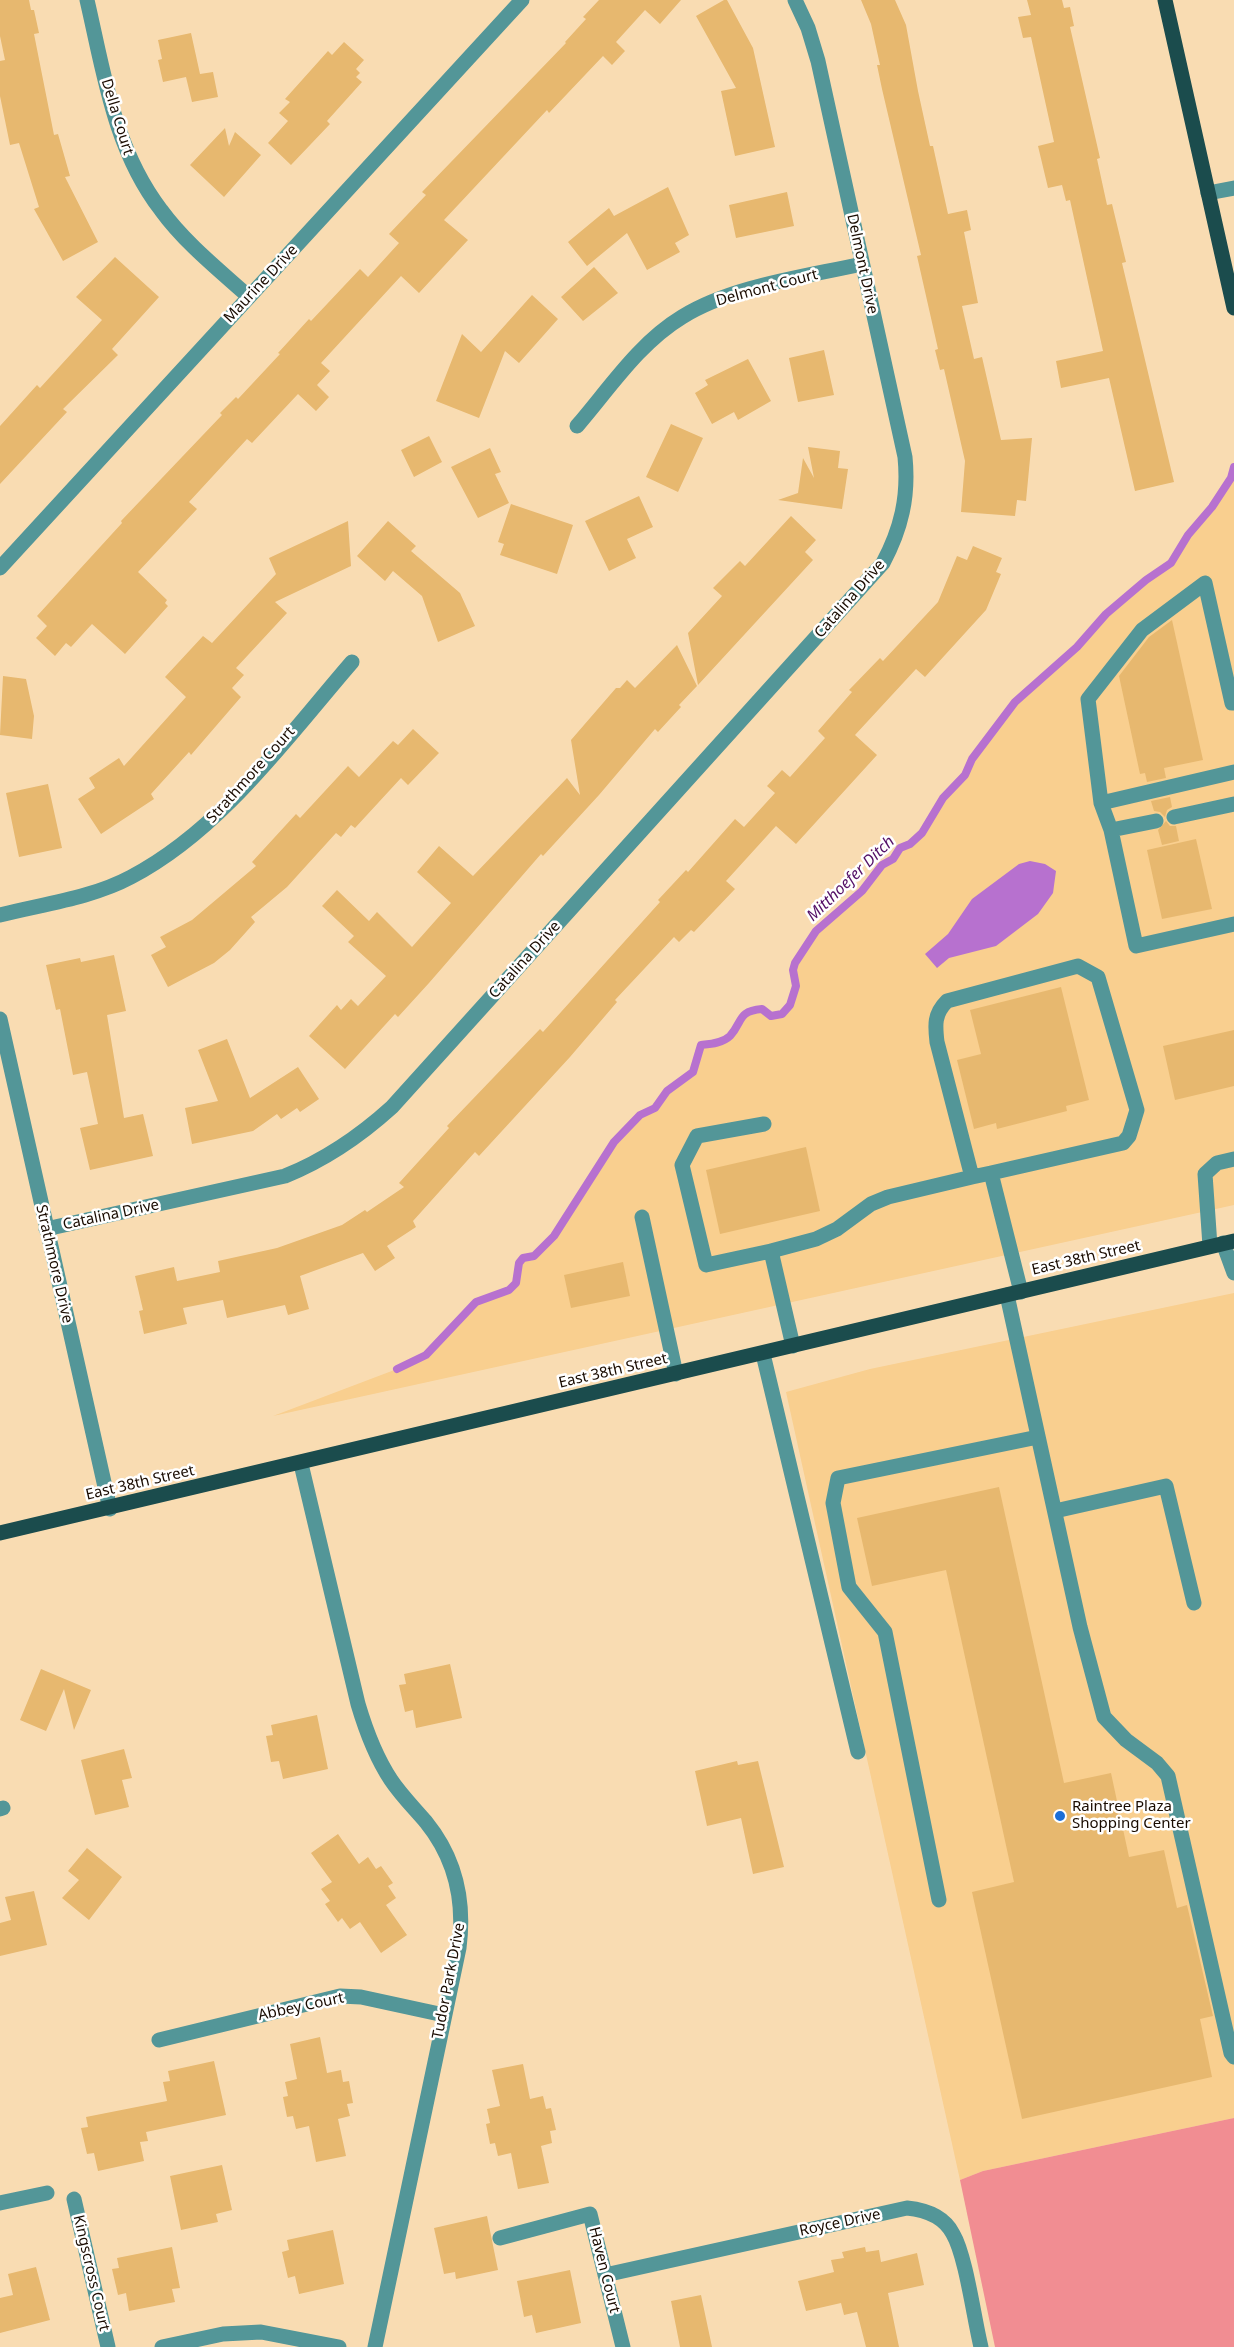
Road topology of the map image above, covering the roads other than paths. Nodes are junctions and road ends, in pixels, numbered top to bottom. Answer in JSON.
{"nodes":[{"id":1,"x":87,"y":0,"type":"edge"},
{"id":2,"x":522,"y":0,"type":"edge"},
{"id":3,"x":795,"y":0,"type":"edge"},
{"id":4,"x":1165,"y":0,"type":"edge"},
{"id":5,"x":1234,"y":188,"type":"edge"},
{"id":6,"x":1208,"y":193,"type":"junction"},
{"id":7,"x":862,"y":264,"type":"junction"},
{"id":8,"x":249,"y":297,"type":"junction"},
{"id":9,"x":1234,"y":308,"type":"edge"},
{"id":10,"x":577,"y":426,"type":"dead end"},
{"id":11,"x":899,"y":531,"type":"joint"},
{"id":12,"x":0,"y":568,"type":"edge"},
{"id":13,"x":352,"y":662,"type":"dead end"},
{"id":14,"x":1233,"y":707,"type":"edge"},
{"id":15,"x":1234,"y":772,"type":"edge"},
{"id":16,"x":1101,"y":803,"type":"junction"},
{"id":17,"x":1234,"y":804,"type":"edge"},
{"id":18,"x":1174,"y":817,"type":"dead end"},
{"id":19,"x":1156,"y":821,"type":"dead end"},
{"id":20,"x":1111,"y":830,"type":"junction"},
{"id":21,"x":0,"y":915,"type":"edge"},
{"id":22,"x":1234,"y":924,"type":"edge"},
{"id":23,"x":0,"y":1019,"type":"edge"},
{"id":24,"x":764,"y":1124,"type":"dead end"},
{"id":25,"x":1234,"y":1160,"type":"edge"},
{"id":26,"x":991,"y":1173,"type":"junction"},
{"id":27,"x":972,"y":1177,"type":"junction"},
{"id":28,"x":642,"y":1216,"type":"dead end"},
{"id":29,"x":46,"y":1229,"type":"junction"},
{"id":30,"x":1222,"y":1243,"type":"edge"},
{"id":31,"x":771,"y":1251,"type":"junction"},
{"id":32,"x":1234,"y":1273,"type":"edge"},
{"id":33,"x":1014,"y":1293,"type":"junction"},
{"id":34,"x":793,"y":1346,"type":"junction"},
{"id":35,"x":763,"y":1354,"type":"junction"},
{"id":36,"x":676,"y":1374,"type":"junction"},
{"id":37,"x":1038,"y":1437,"type":"junction"},
{"id":38,"x":301,"y":1464,"type":"junction"},
{"id":39,"x":110,"y":1509,"type":"junction"},
{"id":40,"x":1055,"y":1511,"type":"junction"},
{"id":41,"x":0,"y":1533,"type":"edge"},
{"id":42,"x":1194,"y":1603,"type":"dead end"},
{"id":43,"x":858,"y":1752,"type":"dead end"},
{"id":44,"x":939,"y":1900,"type":"dead end"},
{"id":45,"x":444,"y":2015,"type":"junction"},
{"id":46,"x":159,"y":2040,"type":"dead end"},
{"id":47,"x":1234,"y":2057,"type":"edge"},
{"id":48,"x":47,"y":2193,"type":"dead end"},
{"id":49,"x":74,"y":2199,"type":"dead end"},
{"id":50,"x":0,"y":2203,"type":"edge"},
{"id":51,"x":500,"y":2238,"type":"dead end"},
{"id":52,"x":605,"y":2275,"type":"junction"},
{"id":53,"x":108,"y":2347,"type":"edge"},
{"id":54,"x":162,"y":2347,"type":"edge"},
{"id":55,"x":339,"y":2347,"type":"edge"},
{"id":56,"x":375,"y":2347,"type":"edge"},
{"id":57,"x":623,"y":2347,"type":"edge"},
{"id":58,"x":981,"y":2347,"type":"edge"}],
"edges":[{"from":1,"to":8,"type":"street","name":"Della Court"},
{"from":2,"to":8,"type":"street","name":"Maurine Drive"},
{"from":3,"to":7,"type":"street","name":"Delmont Drive"},
{"from":4,"to":6,"type":"main road"},
{"from":5,"to":6,"type":"street"},
{"from":6,"to":9,"type":"main road"},
{"from":7,"to":10,"type":"street","name":"Delmont Court"},
{"from":7,"to":11,"type":"street","name":"Delmont Drive"},
{"from":8,"to":12,"type":"street","name":"Maurine Drive"},
{"from":11,"to":29,"type":"street","name":"Catalina Drive"},
{"from":13,"to":21,"type":"street","name":"Strathmore Court"},
{"from":14,"to":16,"type":"street"},
{"from":15,"to":16,"type":"street"},
{"from":16,"to":20,"type":"street"},
{"from":17,"to":18,"type":"street"},
{"from":19,"to":20,"type":"street"},
{"from":20,"to":22,"type":"street"},
{"from":23,"to":29,"type":"street","name":"Strathmore Drive"},
{"from":24,"to":31,"type":"street"},
{"from":25,"to":30,"type":"street"},
{"from":26,"to":27,"type":"street"},
{"from":26,"to":27,"type":"street"},
{"from":26,"to":33,"type":"street"},
{"from":27,"to":31,"type":"street"},
{"from":28,"to":36,"type":"street"},
{"from":29,"to":39,"type":"street","name":"Strathmore Drive"},
{"from":30,"to":32,"type":"street"},
{"from":30,"to":33,"type":"main road","name":"East 38th Street"},
{"from":31,"to":34,"type":"street"},
{"from":33,"to":34,"type":"main road","name":"East 38th Street"},
{"from":33,"to":37,"type":"street"},
{"from":34,"to":35,"type":"main road","name":"East 38th Street"},
{"from":35,"to":36,"type":"main road","name":"East 38th Street"},
{"from":35,"to":43,"type":"street"},
{"from":36,"to":38,"type":"main road","name":"East 38th Street"},
{"from":37,"to":40,"type":"street"},
{"from":37,"to":44,"type":"street"},
{"from":38,"to":39,"type":"main road","name":"East 38th Street"},
{"from":38,"to":45,"type":"street","name":"Tudor Park Drive"},
{"from":39,"to":41,"type":"main road","name":"East 38th Street"},
{"from":40,"to":42,"type":"street"},
{"from":40,"to":47,"type":"street"},
{"from":45,"to":46,"type":"street","name":"Abbey Court"},
{"from":45,"to":56,"type":"street","name":"Tudor Park Drive"},
{"from":48,"to":50,"type":"street"},
{"from":49,"to":53,"type":"street","name":"Kingscross Court"},
{"from":51,"to":52,"type":"street","name":"Haven Court"},
{"from":52,"to":57,"type":"street","name":"Haven Court"},
{"from":52,"to":58,"type":"street","name":"Royce Drive"},
{"from":54,"to":55,"type":"street"}]}
